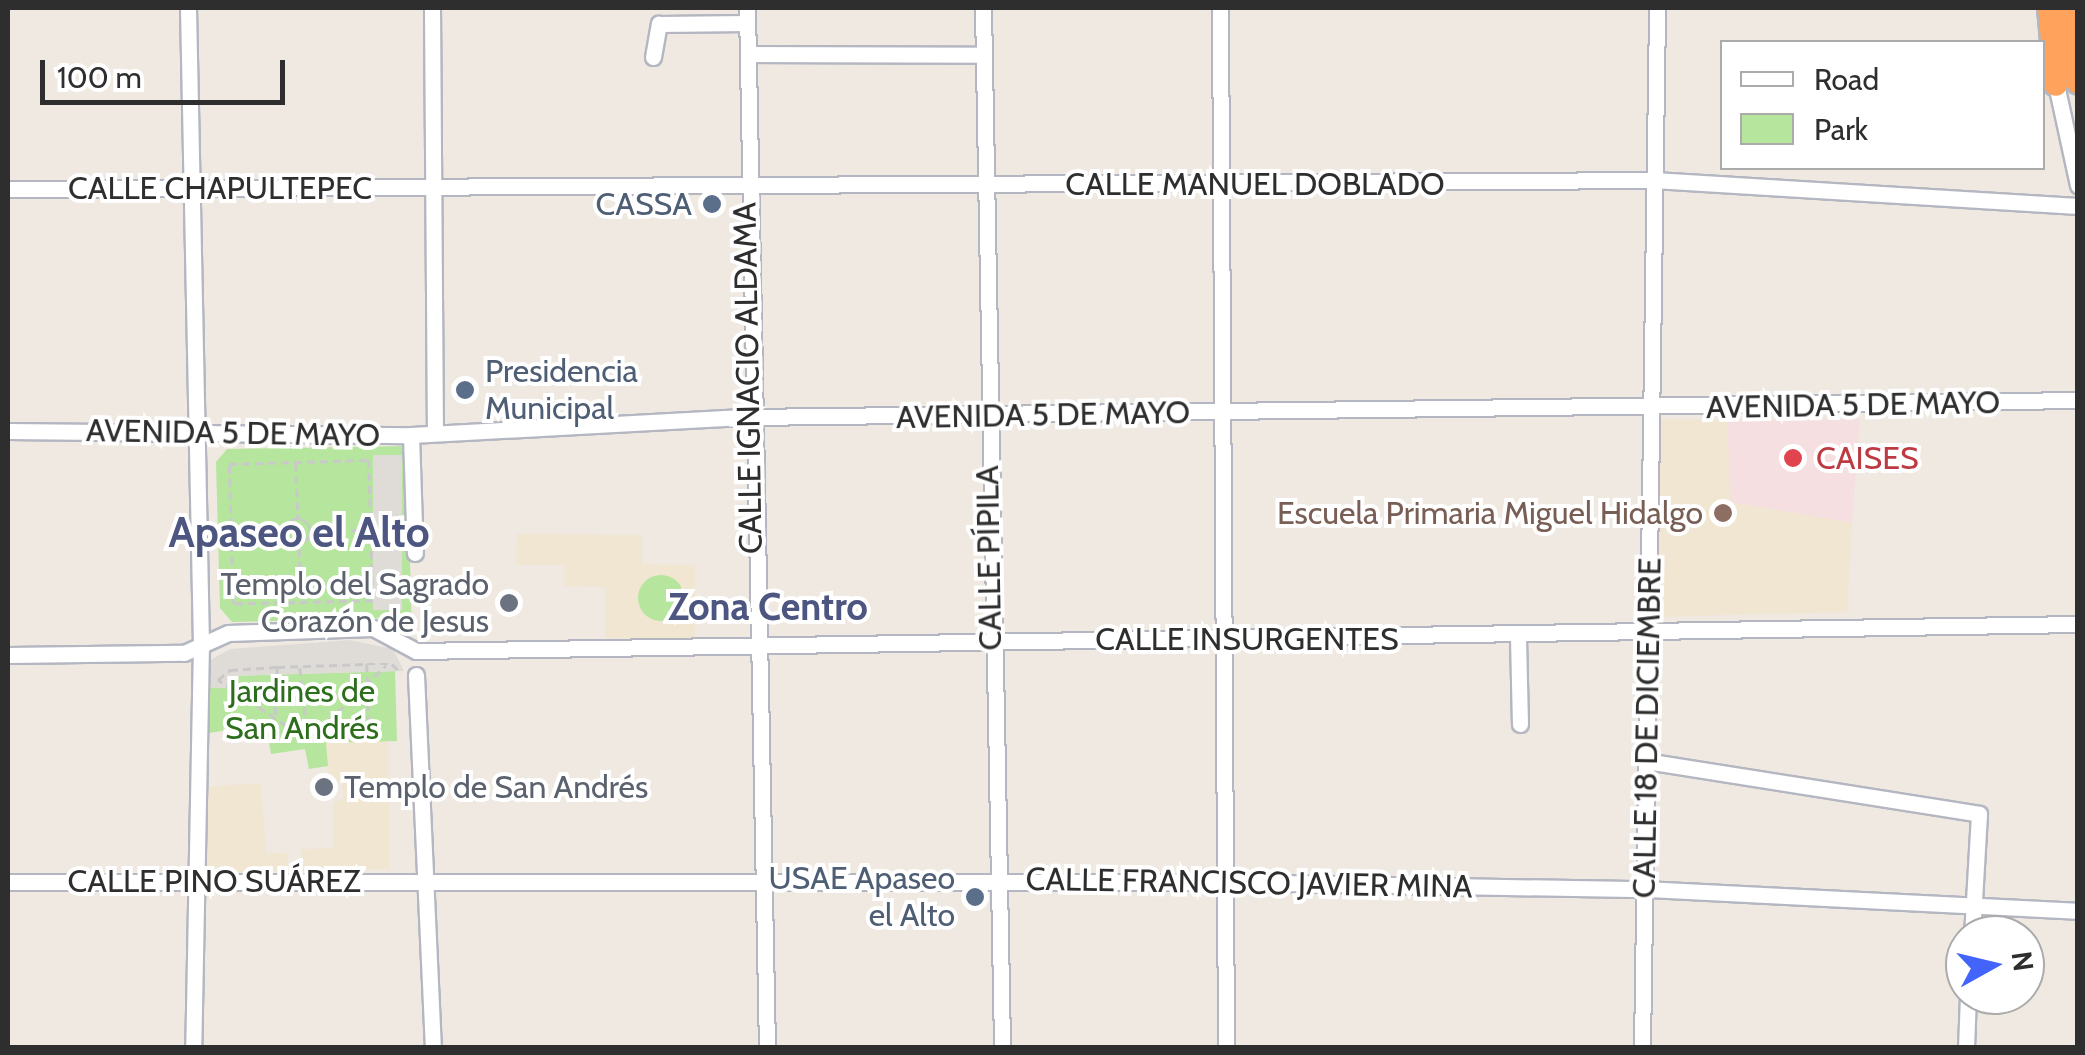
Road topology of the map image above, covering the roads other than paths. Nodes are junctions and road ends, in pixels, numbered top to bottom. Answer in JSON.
{"nodes":[{"id":1,"x":188,"y":8,"type":"edge"},
{"id":2,"x":432,"y":8,"type":"edge"},
{"id":3,"x":983,"y":8,"type":"edge"},
{"id":4,"x":1220,"y":8,"type":"edge"},
{"id":5,"x":1657,"y":8,"type":"edge"},
{"id":6,"x":2041,"y":8,"type":"edge"},
{"id":7,"x":2049,"y":8,"type":"edge"},
{"id":8,"x":2063,"y":8,"type":"edge"},
{"id":9,"x":747,"y":15,"type":"edge"},
{"id":10,"x":748,"y":54,"type":"junction"},
{"id":11,"x":984,"y":56,"type":"junction"},
{"id":12,"x":653,"y":57,"type":"dead end"},
{"id":13,"x":2067,"y":83,"type":"edge"},
{"id":14,"x":1653,"y":180,"type":"junction"},
{"id":15,"x":987,"y":185,"type":"junction"},
{"id":16,"x":1220,"y":185,"type":"junction"},
{"id":17,"x":2078,"y":185,"type":"edge"},
{"id":18,"x":432,"y":186,"type":"junction"},
{"id":19,"x":745,"y":186,"type":"junction"},
{"id":20,"x":8,"y":189,"type":"edge"},
{"id":21,"x":188,"y":190,"type":"junction"},
{"id":22,"x":2078,"y":206,"type":"edge"},
{"id":23,"x":2078,"y":400,"type":"edge"},
{"id":24,"x":1646,"y":408,"type":"junction"},
{"id":25,"x":1224,"y":410,"type":"junction"},
{"id":26,"x":748,"y":417,"type":"junction"},
{"id":27,"x":987,"y":419,"type":"junction"},
{"id":28,"x":8,"y":431,"type":"edge"},
{"id":29,"x":198,"y":432,"type":"junction"},
{"id":30,"x":435,"y":432,"type":"junction"},
{"id":31,"x":411,"y":435,"type":"junction"},
{"id":32,"x":415,"y":552,"type":"dead end"},
{"id":33,"x":2078,"y":624,"type":"edge"},
{"id":34,"x":1650,"y":635,"type":"junction"},
{"id":35,"x":1518,"y":637,"type":"junction"},
{"id":36,"x":1226,"y":640,"type":"junction"},
{"id":37,"x":988,"y":641,"type":"junction"},
{"id":38,"x":202,"y":644,"type":"junction"},
{"id":39,"x":752,"y":647,"type":"junction"},
{"id":40,"x":8,"y":655,"type":"edge"},
{"id":41,"x":416,"y":663,"type":"junction"},
{"id":42,"x":1520,"y":724,"type":"dead end"},
{"id":43,"x":1646,"y":761,"type":"junction"},
{"id":44,"x":420,"y":880,"type":"junction"},
{"id":45,"x":764,"y":880,"type":"junction"},
{"id":46,"x":999,"y":880,"type":"junction"},
{"id":47,"x":8,"y":882,"type":"edge"},
{"id":48,"x":1224,"y":882,"type":"junction"},
{"id":49,"x":194,"y":884,"type":"junction"},
{"id":50,"x":1646,"y":889,"type":"junction"},
{"id":51,"x":1974,"y":904,"type":"junction"},
{"id":52,"x":2078,"y":912,"type":"edge"},
{"id":53,"x":1973,"y":915,"type":"edge"},
{"id":54,"x":1967,"y":1015,"type":"edge"},
{"id":55,"x":192,"y":1048,"type":"edge"},
{"id":56,"x":433,"y":1048,"type":"edge"},
{"id":57,"x":767,"y":1048,"type":"edge"},
{"id":58,"x":1002,"y":1048,"type":"edge"},
{"id":59,"x":1226,"y":1048,"type":"edge"},
{"id":60,"x":1642,"y":1048,"type":"edge"},
{"id":61,"x":1966,"y":1048,"type":"edge"}],
"edges":[{"from":1,"to":21,"type":"street"},
{"from":2,"to":18,"type":"street"},
{"from":3,"to":11,"type":"street","name":"CALLE PÍPILA"},
{"from":4,"to":16,"type":"street"},
{"from":5,"to":14,"type":"street","name":"CALLE 18 DE DICIEMBRE"},
{"from":6,"to":13,"type":"street"},
{"from":7,"to":13,"type":"highway"},
{"from":8,"to":13,"type":"highway"},
{"from":9,"to":10,"type":"street","name":"CALLE IGNACIO ALDAMA"},
{"from":9,"to":12,"type":"street"},
{"from":10,"to":11,"type":"street"},
{"from":10,"to":19,"type":"street","name":"CALLE IGNACIO ALDAMA"},
{"from":11,"to":15,"type":"street","name":"CALLE PÍPILA"},
{"from":13,"to":17,"type":"street"},
{"from":14,"to":16,"type":"street","name":"CALLE MANUEL DOBLADO"},
{"from":14,"to":22,"type":"street","name":"CALLE MANUEL DOBLADO"},
{"from":14,"to":24,"type":"street","name":"CALLE 18 DE DICIEMBRE"},
{"from":15,"to":16,"type":"street","name":"CALLE MANUEL DOBLADO"},
{"from":15,"to":19,"type":"street","name":"CALLE MANUEL DOBLADO"},
{"from":15,"to":27,"type":"street","name":"CALLE PÍPILA"},
{"from":16,"to":25,"type":"street"},
{"from":18,"to":19,"type":"street","name":"CALLE MANUEL DOBLADO"},
{"from":18,"to":21,"type":"street","name":"CALLE CHAPULTEPEC"},
{"from":18,"to":30,"type":"street"},
{"from":19,"to":26,"type":"street","name":"CALLE IGNACIO ALDAMA"},
{"from":20,"to":21,"type":"street","name":"CALLE CHAPULTEPEC"},
{"from":21,"to":29,"type":"street"},
{"from":23,"to":24,"type":"street","name":"AVENIDA 5 DE MAYO"},
{"from":24,"to":25,"type":"street","name":"AVENIDA 5 DE MAYO"},
{"from":24,"to":34,"type":"street","name":"CALLE 18 DE DICIEMBRE"},
{"from":25,"to":27,"type":"street","name":"AVENIDA 5 DE MAYO"},
{"from":25,"to":36,"type":"street"},
{"from":26,"to":27,"type":"street","name":"AVENIDA 5 DE MAYO"},
{"from":26,"to":30,"type":"street","name":"AVENIDA 5 DE MAYO"},
{"from":26,"to":39,"type":"street","name":"CALLE IGNACIO ALDAMA"},
{"from":27,"to":37,"type":"street","name":"CALLE PÍPILA"},
{"from":28,"to":29,"type":"street","name":"AVENIDA 5 DE MAYO"},
{"from":29,"to":31,"type":"street","name":"AVENIDA 5 DE MAYO"},
{"from":29,"to":38,"type":"street"},
{"from":30,"to":31,"type":"street","name":"AVENIDA 5 DE MAYO"},
{"from":31,"to":32,"type":"street"},
{"from":33,"to":34,"type":"street","name":"CALLE INSURGENTES"},
{"from":34,"to":35,"type":"street","name":"CALLE INSURGENTES"},
{"from":34,"to":43,"type":"street","name":"CALLE 18 DE DICIEMBRE"},
{"from":35,"to":36,"type":"street","name":"CALLE INSURGENTES"},
{"from":35,"to":42,"type":"street"},
{"from":36,"to":37,"type":"street","name":"CALLE INSURGENTES"},
{"from":36,"to":48,"type":"street"},
{"from":37,"to":39,"type":"street","name":"CALLE INSURGENTES"},
{"from":37,"to":46,"type":"street","name":"CALLE PÍPILA"},
{"from":38,"to":40,"type":"street"},
{"from":38,"to":41,"type":"street"},
{"from":38,"to":49,"type":"street"},
{"from":39,"to":41,"type":"street","name":"CALLE INSURGENTES"},
{"from":39,"to":45,"type":"street","name":"CALLE IGNACIO ALDAMA"},
{"from":41,"to":44,"type":"street"},
{"from":43,"to":50,"type":"street","name":"CALLE 18 DE DICIEMBRE"},
{"from":43,"to":51,"type":"street"},
{"from":44,"to":45,"type":"street","name":"CALLE FRANCISCO JAVIER MINA"},
{"from":44,"to":49,"type":"street","name":"CALLE PINO SUÁREZ"},
{"from":44,"to":56,"type":"street"},
{"from":45,"to":46,"type":"street","name":"CALLE FRANCISCO JAVIER MINA"},
{"from":45,"to":57,"type":"street","name":"CALLE IGNACIO ALDAMA"},
{"from":46,"to":48,"type":"street","name":"CALLE FRANCISCO JAVIER MINA"},
{"from":46,"to":58,"type":"street","name":"CALLE PÍPILA"},
{"from":47,"to":49,"type":"street","name":"CALLE PINO SUÁREZ"},
{"from":48,"to":50,"type":"street","name":"CALLE FRANCISCO JAVIER MINA"},
{"from":48,"to":59,"type":"street"},
{"from":49,"to":55,"type":"street"},
{"from":50,"to":51,"type":"street","name":"CALLE FRANCISCO JAVIER MINA"},
{"from":50,"to":60,"type":"street","name":"CALLE 18 DE DICIEMBRE"},
{"from":51,"to":52,"type":"street","name":"CALLE FRANCISCO JAVIER MINA"},
{"from":51,"to":53,"type":"street"},
{"from":54,"to":61,"type":"street"}]}
